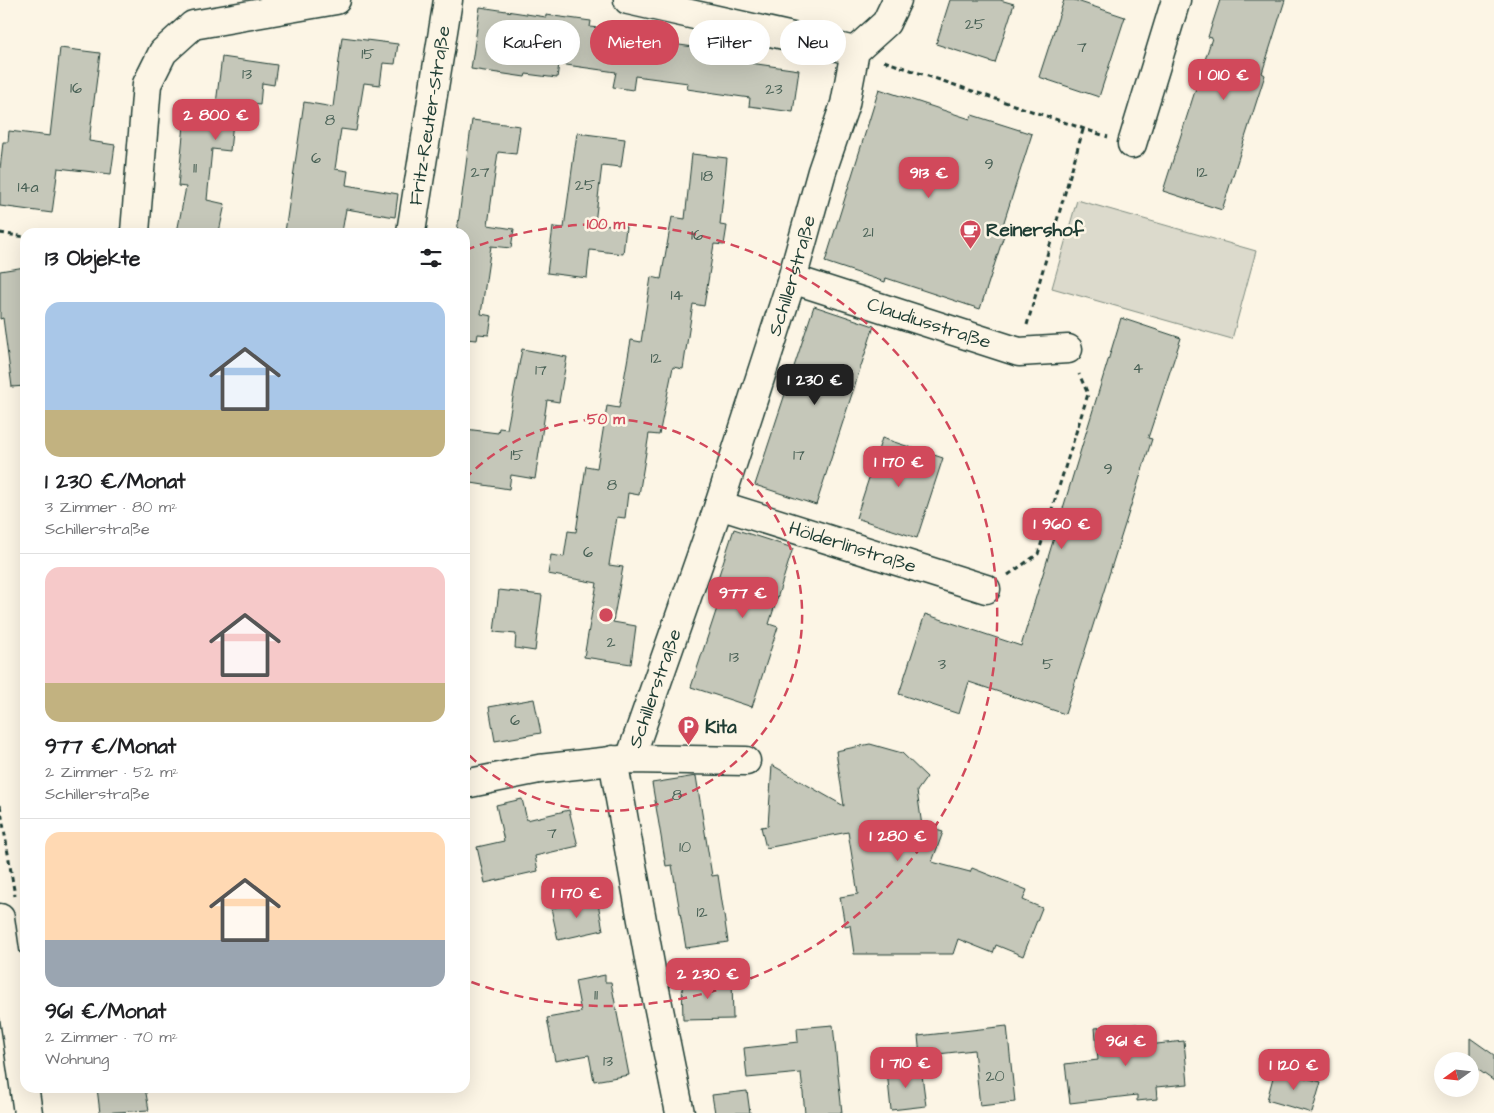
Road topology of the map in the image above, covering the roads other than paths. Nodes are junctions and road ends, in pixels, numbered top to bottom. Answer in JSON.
{"nodes":[{"id":1,"x":336,"y":0,"type":"edge"},
{"id":2,"x":448,"y":0,"type":"edge"},
{"id":3,"x":628,"y":0,"type":"edge"},
{"id":4,"x":897,"y":0,"type":"edge"},
{"id":5,"x":1176,"y":0,"type":"edge"},
{"id":6,"x":855,"y":51,"type":"junction"},
{"id":7,"x":1132,"y":144,"type":"road end"},
{"id":8,"x":135,"y":228,"type":"edge"},
{"id":9,"x":412,"y":228,"type":"edge"},
{"id":10,"x":792,"y":279,"type":"junction"},
{"id":11,"x":1068,"y":349,"type":"road end"},
{"id":12,"x":719,"y":505,"type":"junction"},
{"id":13,"x":986,"y":589,"type":"road end"},
{"id":14,"x":622,"y":759,"type":"junction"},
{"id":15,"x":746,"y":761,"type":"dead end"},
{"id":16,"x":470,"y":783,"type":"edge"},
{"id":17,"x":8,"y":910,"type":"edge"},
{"id":18,"x":17,"y":970,"type":"edge"},
{"id":19,"x":20,"y":1009,"type":"edge"},
{"id":20,"x":26,"y":1093,"type":"edge"},
{"id":21,"x":28,"y":1113,"type":"edge"},
{"id":22,"x":680,"y":1113,"type":"edge"}],
"edges":[{"from":1,"to":8,"type":"street"},
{"from":2,"to":9,"type":"street","name":"Fritz-Reuter-Straße"},
{"from":3,"to":6,"type":"street"},
{"from":4,"to":6,"type":"street"},
{"from":5,"to":7,"type":"street"},
{"from":6,"to":10,"type":"street","name":"Schillerstraße"},
{"from":10,"to":11,"type":"street","name":"Claudiusstraße"},
{"from":10,"to":12,"type":"street","name":"Schillerstraße"},
{"from":12,"to":13,"type":"street","name":"Hölderlinstraße"},
{"from":12,"to":14,"type":"street","name":"Schillerstraße"},
{"from":14,"to":15,"type":"street"},
{"from":14,"to":16,"type":"street"},
{"from":14,"to":22,"type":"street"},
{"from":17,"to":18,"type":"street"},
{"from":18,"to":19,"type":"street"},
{"from":20,"to":21,"type":"street"}]}
